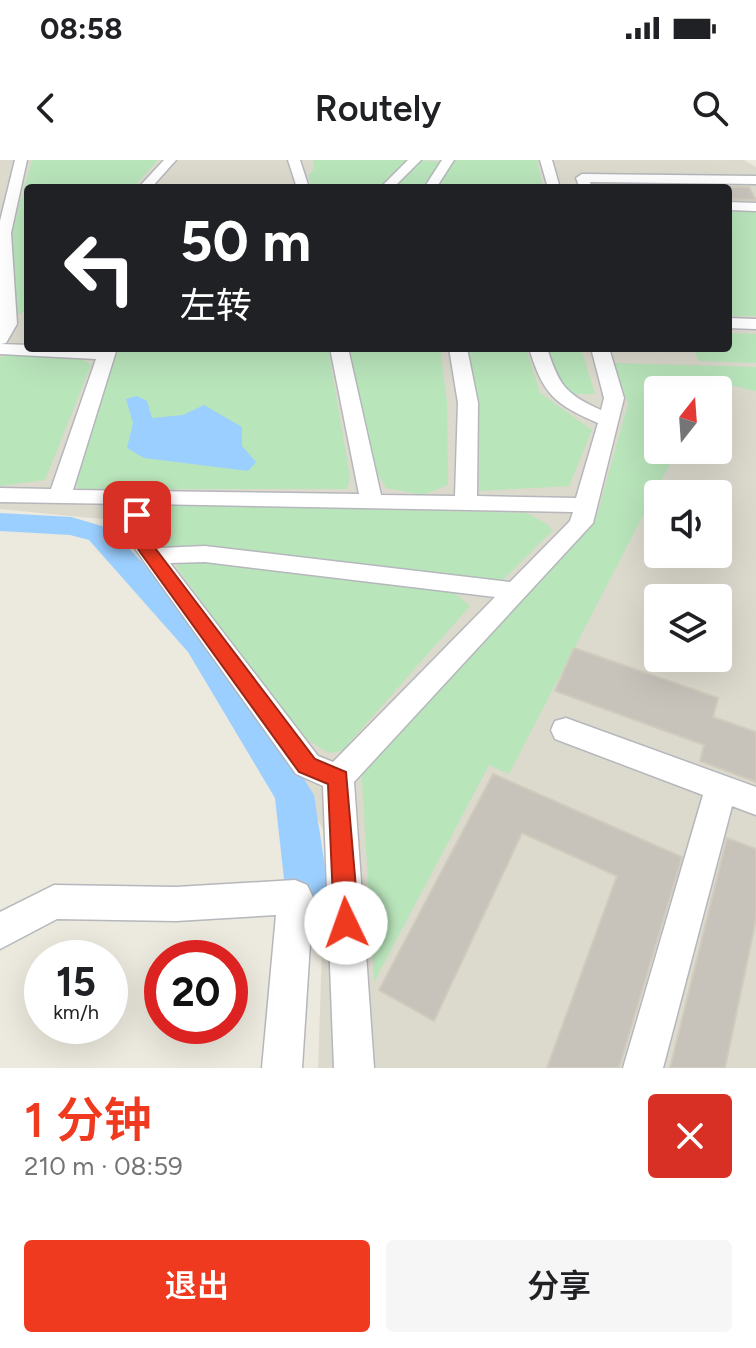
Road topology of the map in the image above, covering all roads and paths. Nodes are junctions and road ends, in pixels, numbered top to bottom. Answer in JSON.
{"nodes":[{"id":1,"x":21,"y":160,"type":"edge"},
{"id":2,"x":170,"y":160,"type":"edge"},
{"id":3,"x":294,"y":160,"type":"edge"},
{"id":4,"x":415,"y":160,"type":"edge"},
{"id":5,"x":448,"y":160,"type":"edge"},
{"id":6,"x":546,"y":160,"type":"edge"},
{"id":7,"x":756,"y":180,"type":"edge"},
{"id":8,"x":148,"y":184,"type":"edge"},
{"id":9,"x":302,"y":184,"type":"edge"},
{"id":10,"x":390,"y":184,"type":"edge"},
{"id":11,"x":433,"y":184,"type":"edge"},
{"id":12,"x":553,"y":184,"type":"edge"},
{"id":13,"x":584,"y":184,"type":"edge"},
{"id":14,"x":732,"y":206,"type":"edge"},
{"id":15,"x":756,"y":207,"type":"edge"},
{"id":16,"x":2,"y":235,"type":"edge"},
{"id":17,"x":24,"y":318,"type":"edge"},
{"id":18,"x":732,"y":323,"type":"edge"},
{"id":19,"x":756,"y":324,"type":"edge"},
{"id":20,"x":4,"y":331,"type":"edge"},
{"id":21,"x":0,"y":349,"type":"edge"},
{"id":22,"x":24,"y":349,"type":"edge"},
{"id":23,"x":107,"y":352,"type":"edge"},
{"id":24,"x":340,"y":352,"type":"edge"},
{"id":25,"x":459,"y":352,"type":"edge"},
{"id":26,"x":539,"y":352,"type":"edge"},
{"id":27,"x":601,"y":352,"type":"edge"},
{"id":28,"x":608,"y":420,"type":"junction"},
{"id":29,"x":0,"y":495,"type":"edge"},
{"id":30,"x":60,"y":496,"type":"junction"},
{"id":31,"x":138,"y":497,"type":"junction"},
{"id":32,"x":371,"y":501,"type":"junction"},
{"id":33,"x":466,"y":503,"type":"junction"},
{"id":34,"x":586,"y":505,"type":"junction"},
{"id":35,"x":152,"y":556,"type":"junction"},
{"id":36,"x":516,"y":591,"type":"junction"},
{"id":37,"x":566,"y":730,"type":"dead end"},
{"id":38,"x":338,"y":778,"type":"junction"},
{"id":39,"x":721,"y":788,"type":"junction"},
{"id":40,"x":756,"y":801,"type":"edge"},
{"id":41,"x":0,"y":931,"type":"edge"},
{"id":42,"x":282,"y":1068,"type":"edge"},
{"id":43,"x":354,"y":1068,"type":"edge"},
{"id":44,"x":643,"y":1068,"type":"edge"}],
"edges":[{"from":1,"to":16,"type":"street"},
{"from":2,"to":8,"type":"street"},
{"from":3,"to":9,"type":"street"},
{"from":4,"to":10,"type":"street"},
{"from":5,"to":11,"type":"street"},
{"from":6,"to":12,"type":"street"},
{"from":7,"to":13,"type":"street"},
{"from":14,"to":15,"type":"street"},
{"from":16,"to":20,"type":"street"},
{"from":17,"to":20,"type":"street"},
{"from":18,"to":19,"type":"street"},
{"from":21,"to":22,"type":"street"},
{"from":23,"to":30,"type":"street"},
{"from":24,"to":32,"type":"street"},
{"from":25,"to":33,"type":"street"},
{"from":26,"to":28,"type":"street"},
{"from":27,"to":28,"type":"street"},
{"from":28,"to":34,"type":"street"},
{"from":29,"to":30,"type":"street"},
{"from":30,"to":31,"type":"street"},
{"from":31,"to":32,"type":"street"},
{"from":31,"to":35,"type":"street"},
{"from":32,"to":33,"type":"street"},
{"from":33,"to":34,"type":"street"},
{"from":34,"to":36,"type":"street"},
{"from":35,"to":36,"type":"street"},
{"from":35,"to":38,"type":"street"},
{"from":36,"to":38,"type":"street"},
{"from":37,"to":39,"type":"street"},
{"from":38,"to":43,"type":"street"},
{"from":39,"to":40,"type":"street"},
{"from":39,"to":44,"type":"street"},
{"from":41,"to":42,"type":"street"}]}
